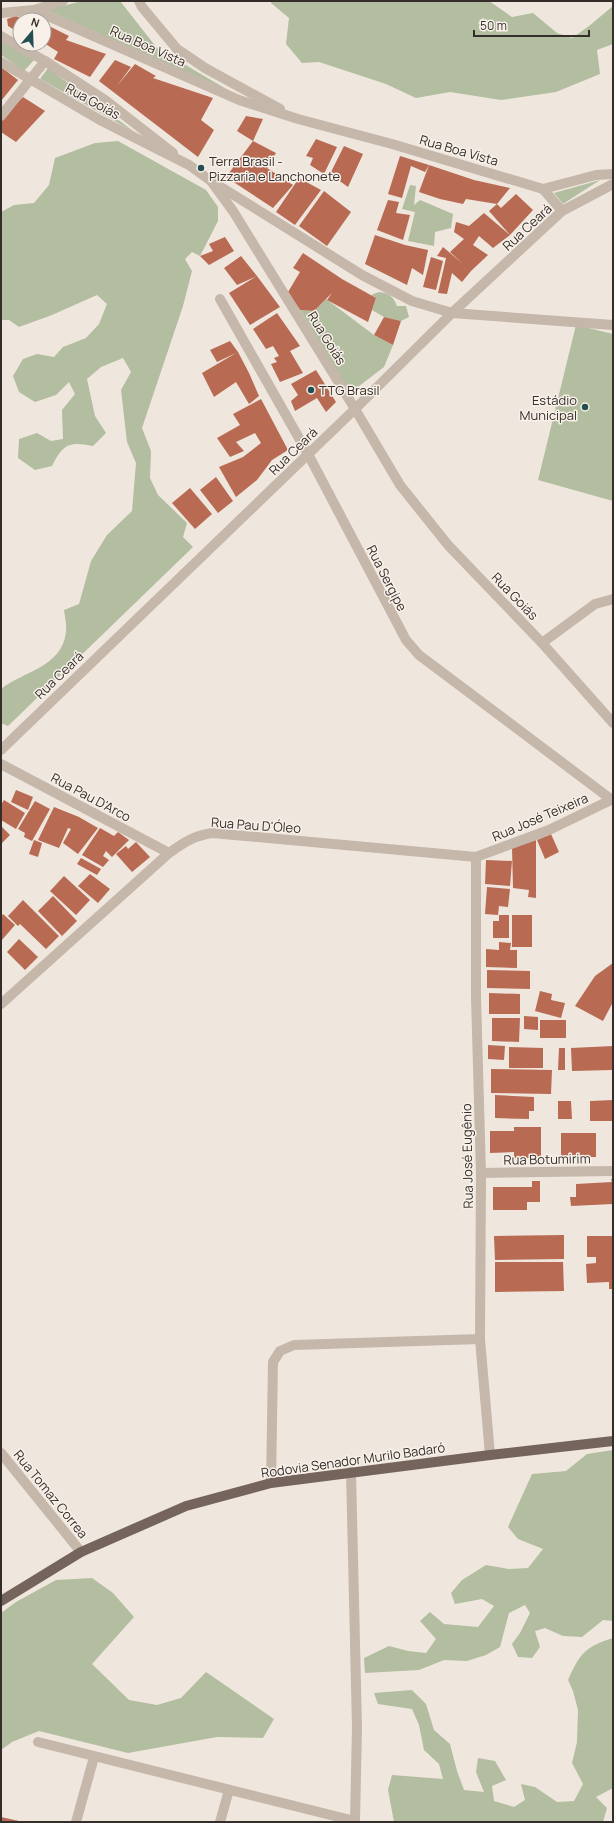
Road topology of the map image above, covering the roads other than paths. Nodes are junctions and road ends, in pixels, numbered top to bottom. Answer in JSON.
{"nodes":[{"id":1,"x":63,"y":1,"type":"edge"},
{"id":2,"x":139,"y":1,"type":"edge"},
{"id":3,"x":34,"y":10,"type":"junction"},
{"id":4,"x":1,"y":13,"type":"edge"},
{"id":5,"x":1,"y":36,"type":"edge"},
{"id":6,"x":45,"y":61,"type":"junction"},
{"id":7,"x":1,"y":62,"type":"edge"},
{"id":8,"x":30,"y":80,"type":"junction"},
{"id":9,"x":1,"y":116,"type":"edge"},
{"id":10,"x":298,"y":119,"type":"junction"},
{"id":11,"x":189,"y":165,"type":"junction"},
{"id":12,"x":613,"y":174,"type":"edge"},
{"id":13,"x":211,"y":181,"type":"junction"},
{"id":14,"x":613,"y":184,"type":"edge"},
{"id":15,"x":544,"y":189,"type":"junction"},
{"id":16,"x":562,"y":212,"type":"junction"},
{"id":17,"x":220,"y":299,"type":"dead end"},
{"id":18,"x":452,"y":313,"type":"junction"},
{"id":19,"x":613,"y":325,"type":"edge"},
{"id":20,"x":355,"y":408,"type":"junction"},
{"id":21,"x":308,"y":454,"type":"junction"},
{"id":22,"x":613,"y":599,"type":"edge"},
{"id":23,"x":542,"y":643,"type":"junction"},
{"id":24,"x":613,"y":723,"type":"edge"},
{"id":25,"x":1,"y":750,"type":"edge"},
{"id":26,"x":1,"y":764,"type":"edge"},
{"id":27,"x":612,"y":799,"type":"edge"},
{"id":28,"x":169,"y":853,"type":"junction"},
{"id":29,"x":476,"y":857,"type":"junction"},
{"id":30,"x":1,"y":1004,"type":"edge"},
{"id":31,"x":613,"y":1171,"type":"edge"},
{"id":32,"x":481,"y":1173,"type":"junction"},
{"id":33,"x":480,"y":1340,"type":"junction"},
{"id":34,"x":613,"y":1441,"type":"edge"},
{"id":35,"x":1,"y":1452,"type":"edge"},
{"id":36,"x":490,"y":1455,"type":"junction"},
{"id":37,"x":351,"y":1472,"type":"junction"},
{"id":38,"x":271,"y":1483,"type":"junction"},
{"id":39,"x":82,"y":1552,"type":"junction"},
{"id":40,"x":1,"y":1601,"type":"edge"},
{"id":41,"x":38,"y":1742,"type":"dead end"},
{"id":42,"x":94,"y":1757,"type":"junction"},
{"id":43,"x":229,"y":1790,"type":"junction"},
{"id":44,"x":355,"y":1821,"type":"edge"},
{"id":45,"x":76,"y":1822,"type":"edge"},
{"id":46,"x":220,"y":1822,"type":"edge"}],
"edges":[{"from":1,"to":3,"type":"street"},
{"from":2,"to":10,"type":"street","name":"Rua Boa Vista"},
{"from":3,"to":4,"type":"street"},
{"from":3,"to":10,"type":"street","name":"Rua Boa Vista"},
{"from":5,"to":6,"type":"street"},
{"from":6,"to":8,"type":"street"},
{"from":6,"to":11,"type":"street"},
{"from":7,"to":8,"type":"street","name":"Rua Goiás"},
{"from":8,"to":9,"type":"street"},
{"from":8,"to":11,"type":"street","name":"Rua Goiás"},
{"from":10,"to":15,"type":"street","name":"Rua Boa Vista"},
{"from":11,"to":13,"type":"street","name":"Rua Goiás"},
{"from":12,"to":15,"type":"street"},
{"from":13,"to":18,"type":"street"},
{"from":13,"to":20,"type":"street","name":"Rua Goiás"},
{"from":14,"to":16,"type":"street","name":"Rua Ceará"},
{"from":15,"to":16,"type":"street"},
{"from":16,"to":18,"type":"street","name":"Rua Ceará"},
{"from":17,"to":21,"type":"street","name":"Rua Sergipe"},
{"from":18,"to":19,"type":"street"},
{"from":18,"to":20,"type":"street","name":"Rua Ceará"},
{"from":20,"to":21,"type":"street","name":"Rua Ceará"},
{"from":20,"to":23,"type":"street","name":"Rua Goiás"},
{"from":21,"to":25,"type":"street","name":"Rua Ceará"},
{"from":21,"to":27,"type":"street","name":"Rua Sergipe"},
{"from":22,"to":23,"type":"street"},
{"from":23,"to":24,"type":"street","name":"Rua Goiás"},
{"from":26,"to":28,"type":"street","name":"Rua Pau D'Arco"},
{"from":27,"to":29,"type":"street","name":"Rua José Teixeira"},
{"from":28,"to":29,"type":"street","name":"Rua Pau D'Óleo"},
{"from":28,"to":30,"type":"street","name":"Rua Pau D'Óleo"},
{"from":29,"to":32,"type":"street","name":"Rua José Eugênio"},
{"from":31,"to":32,"type":"street","name":"Rua Botumirim"},
{"from":32,"to":33,"type":"street","name":"Rua José Eugênio"},
{"from":33,"to":36,"type":"street","name":"Rua José Eugênio"},
{"from":33,"to":38,"type":"street"},
{"from":34,"to":36,"type":"main road","name":"Rodovia Senador Murilo Badaró"},
{"from":35,"to":39,"type":"street","name":"Rua Tomaz Correa"},
{"from":36,"to":37,"type":"main road","name":"Rodovia Senador Murilo Badaró"},
{"from":37,"to":38,"type":"main road","name":"Rodovia Senador Murilo Badaró"},
{"from":37,"to":44,"type":"street"},
{"from":38,"to":39,"type":"main road","name":"Rodovia Senador Murilo Badaró"},
{"from":39,"to":40,"type":"main road","name":"Rodovia Senador Murilo Badaró"},
{"from":41,"to":42,"type":"street"},
{"from":42,"to":43,"type":"street"},
{"from":42,"to":45,"type":"street"},
{"from":43,"to":44,"type":"street"},
{"from":43,"to":46,"type":"street"}]}
